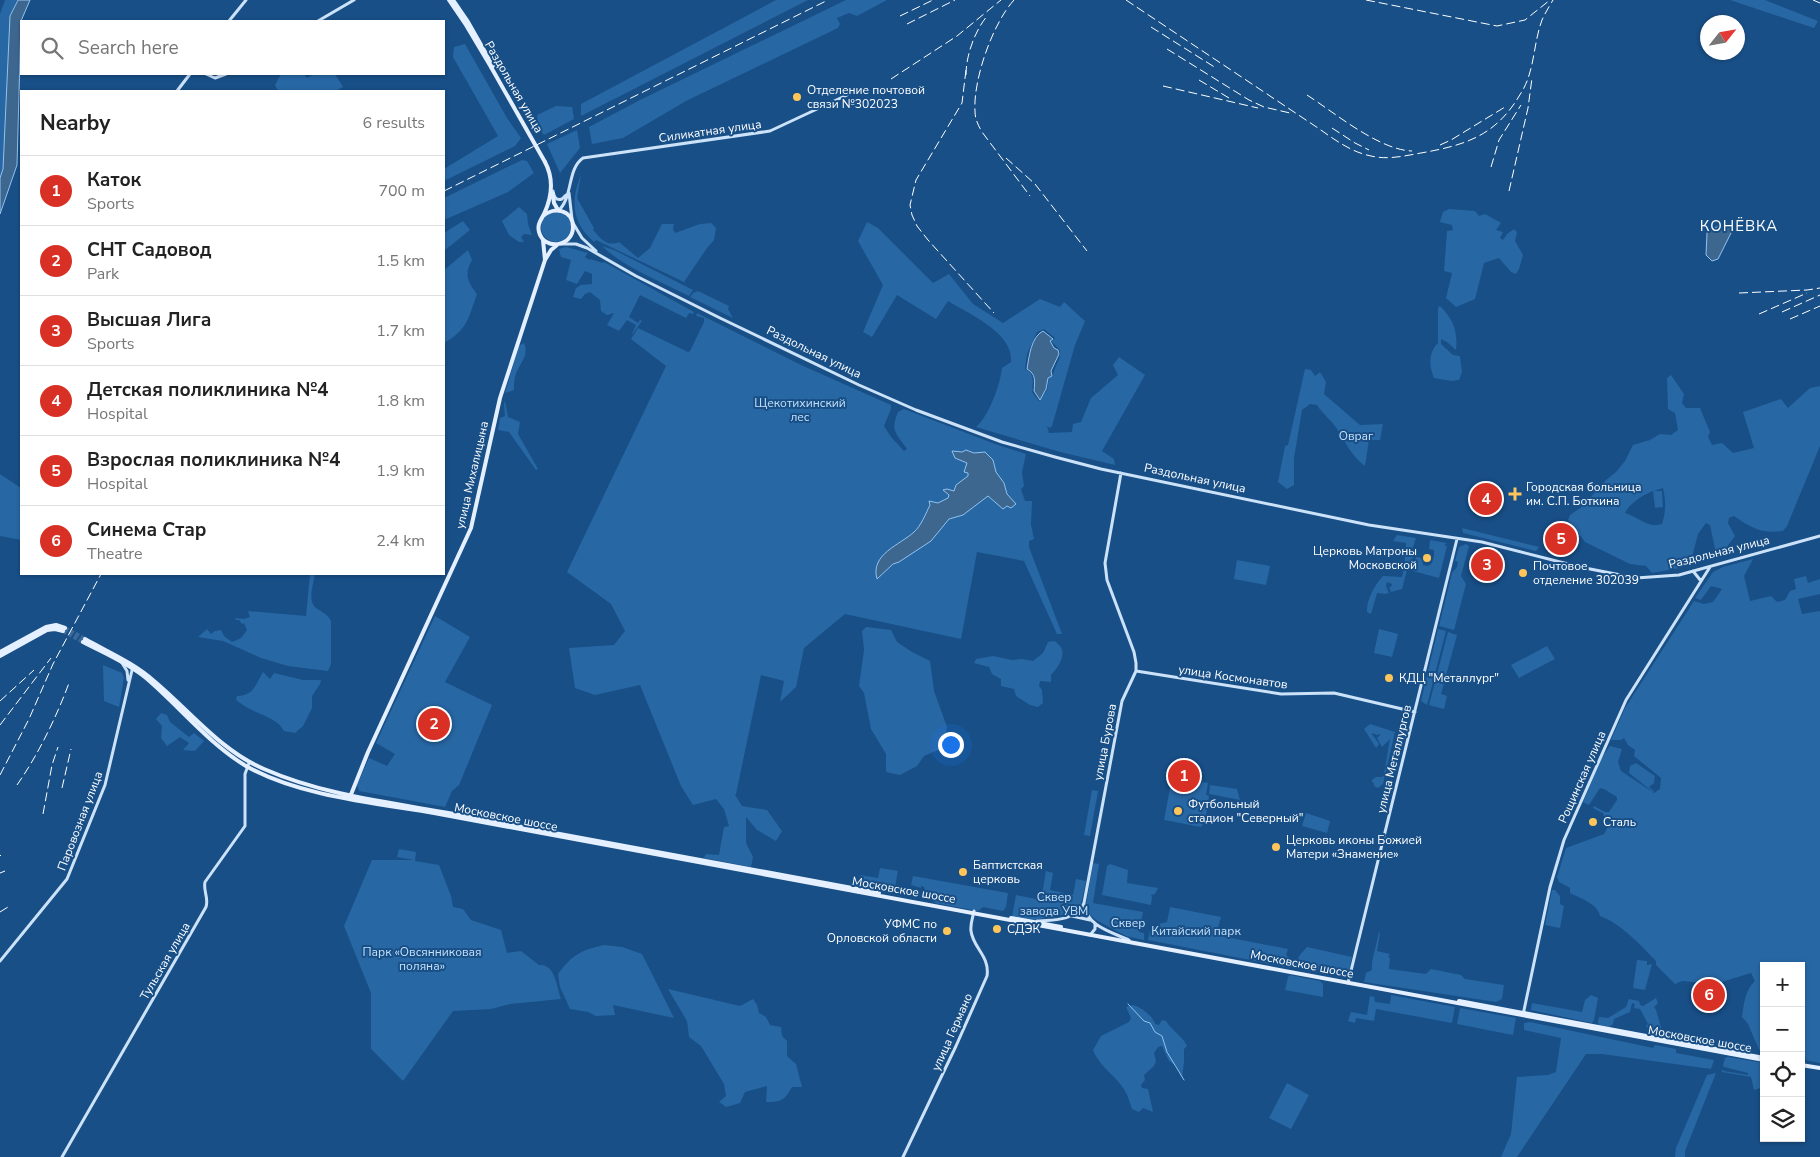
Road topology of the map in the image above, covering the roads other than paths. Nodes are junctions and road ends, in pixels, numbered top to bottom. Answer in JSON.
{"nodes":[{"id":1,"x":246,"y":0,"type":"edge"},
{"id":2,"x":354,"y":0,"type":"edge"},
{"id":3,"x":451,"y":0,"type":"edge"},
{"id":4,"x":230,"y":20,"type":"edge"},
{"id":5,"x":320,"y":20,"type":"edge"},
{"id":6,"x":189,"y":75,"type":"edge"},
{"id":7,"x":208,"y":75,"type":"edge"},
{"id":8,"x":223,"y":75,"type":"edge"},
{"id":9,"x":862,"y":88,"type":"dead end"},
{"id":10,"x":178,"y":90,"type":"edge"},
{"id":11,"x":546,"y":161,"type":"junction"},
{"id":12,"x":570,"y":185,"type":"junction"},
{"id":13,"x":553,"y":191,"type":"junction"},
{"id":14,"x":559,"y":210,"type":"junction"},
{"id":15,"x":543,"y":216,"type":"junction"},
{"id":16,"x":572,"y":221,"type":"junction"},
{"id":17,"x":542,"y":238,"type":"junction"},
{"id":18,"x":558,"y":245,"type":"junction"},
{"id":19,"x":599,"y":253,"type":"junction"},
{"id":20,"x":545,"y":260,"type":"junction"},
{"id":21,"x":1121,"y":473,"type":"junction"},
{"id":22,"x":1820,"y":536,"type":"edge"},
{"id":23,"x":1457,"y":539,"type":"junction"},
{"id":24,"x":1710,"y":567,"type":"junction"},
{"id":25,"x":1693,"y":571,"type":"junction"},
{"id":26,"x":1702,"y":581,"type":"junction"},
{"id":27,"x":64,"y":630,"type":"tunnel mouth"},
{"id":28,"x":0,"y":654,"type":"edge"},
{"id":29,"x":122,"y":663,"type":"junction"},
{"id":30,"x":133,"y":667,"type":"junction"},
{"id":31,"x":1136,"y":671,"type":"junction"},
{"id":32,"x":140,"y":674,"type":"junction"},
{"id":33,"x":128,"y":683,"type":"junction"},
{"id":34,"x":1415,"y":712,"type":"junction"},
{"id":35,"x":249,"y":765,"type":"junction"},
{"id":36,"x":350,"y":798,"type":"junction"},
{"id":37,"x":1084,"y":903,"type":"junction"},
{"id":38,"x":974,"y":912,"type":"junction"},
{"id":39,"x":1072,"y":916,"type":"junction"},
{"id":40,"x":1066,"y":918,"type":"junction"},
{"id":41,"x":1091,"y":920,"type":"junction"},
{"id":42,"x":1034,"y":922,"type":"junction"},
{"id":43,"x":1095,"y":924,"type":"junction"},
{"id":44,"x":1063,"y":929,"type":"junction"},
{"id":45,"x":1091,"y":934,"type":"junction"},
{"id":46,"x":1129,"y":940,"type":"junction"},
{"id":47,"x":0,"y":961,"type":"edge"},
{"id":48,"x":1349,"y":982,"type":"junction"},
{"id":49,"x":1523,"y":1014,"type":"junction"},
{"id":50,"x":1760,"y":1058,"type":"edge"},
{"id":51,"x":1805,"y":1067,"type":"edge"},
{"id":52,"x":1820,"y":1070,"type":"edge"},
{"id":53,"x":62,"y":1157,"type":"edge"},
{"id":54,"x":903,"y":1157,"type":"edge"}],
"edges":[{"from":1,"to":4,"type":"main road"},
{"from":2,"to":5,"type":"main road"},
{"from":3,"to":11,"type":"main road","name":"Раздольная улица","bridge":true},
{"from":6,"to":10,"type":"main road"},
{"from":7,"to":8,"type":"main road"},
{"from":9,"to":12,"type":"main road","name":"Силикатная улица"},
{"from":11,"to":13,"type":"main road","name":"Раздольная улица"},
{"from":11,"to":15,"type":"main road","name":"Раздольная улица"},
{"from":12,"to":13,"type":"main road"},
{"from":12,"to":14,"type":"main road"},
{"from":12,"to":16,"type":"main road"},
{"from":13,"to":14,"type":"main road","name":"Раздольная улица"},
{"from":14,"to":15,"type":"main road"},
{"from":14,"to":16,"type":"main road"},
{"from":15,"to":17,"type":"main road"},
{"from":16,"to":18,"type":"main road"},
{"from":16,"to":19,"type":"main road","name":"Раздольная улица"},
{"from":17,"to":18,"type":"main road"},
{"from":17,"to":20,"type":"main road","name":"улица Михалицына"},
{"from":18,"to":19,"type":"main road","name":"Раздольная улица"},
{"from":18,"to":20,"type":"main road","name":"улица Михалицына"},
{"from":19,"to":21,"type":"main road","name":"Раздольная улица"},
{"from":20,"to":36,"type":"main road","name":"улица Михалицына"},
{"from":21,"to":23,"type":"main road","name":"Раздольная улица"},
{"from":21,"to":31,"type":"main road"},
{"from":22,"to":24,"type":"main road","name":"Раздольная улица"},
{"from":23,"to":25,"type":"main road","name":"Раздольная улица"},
{"from":23,"to":34,"type":"main road","name":"улица Металлургов"},
{"from":24,"to":25,"type":"main road","name":"Раздольная улица"},
{"from":24,"to":26,"type":"main road","name":"Рощинская улица"},
{"from":25,"to":26,"type":"main road"},
{"from":26,"to":49,"type":"main road","name":"Рощинская улица"},
{"from":27,"to":28,"type":"main road"},
{"from":29,"to":30,"type":"main road","name":"Московское шоссе"},
{"from":29,"to":30,"type":"main road","name":"Московское шоссе"},
{"from":29,"to":33,"type":"main road"},
{"from":30,"to":32,"type":"main road","name":"Московское шоссе"},
{"from":30,"to":33,"type":"main road","name":"Паровозная улица"},
{"from":30,"to":35,"type":"main road","name":"Московское шоссе"},
{"from":31,"to":34,"type":"main road","name":"улица Космонавтов"},
{"from":31,"to":37,"type":"main road","name":"улица Бурова"},
{"from":32,"to":33,"type":"main road"},
{"from":32,"to":35,"type":"main road","name":"Московское шоссе"},
{"from":33,"to":47,"type":"main road","name":"Паровозная улица"},
{"from":34,"to":48,"type":"main road","name":"улица Металлургов"},
{"from":35,"to":36,"type":"main road","name":"Московское шоссе"},
{"from":35,"to":53,"type":"main road","name":"Тульская улица"},
{"from":36,"to":38,"type":"main road","name":"Московское шоссе"},
{"from":37,"to":39,"type":"main road"},
{"from":37,"to":41,"type":"main road"},
{"from":38,"to":42,"type":"main road","name":"Московское шоссе"},
{"from":38,"to":44,"type":"main road","name":"Московское шоссе"},
{"from":38,"to":54,"type":"main road","name":"улица Германо"},
{"from":39,"to":40,"type":"main road"},
{"from":39,"to":41,"type":"main road"},
{"from":40,"to":42,"type":"main road"},
{"from":40,"to":44,"type":"main road"},
{"from":41,"to":43,"type":"main road"},
{"from":42,"to":44,"type":"main road","name":"Московское шоссе"},
{"from":43,"to":45,"type":"main road"},
{"from":43,"to":46,"type":"main road"},
{"from":44,"to":45,"type":"main road","name":"Московское шоссе"},
{"from":45,"to":46,"type":"main road","name":"Московское шоссе"},
{"from":45,"to":48,"type":"main road","name":"Московское шоссе"},
{"from":46,"to":48,"type":"main road","name":"Московское шоссе"},
{"from":48,"to":49,"type":"main road","name":"Московское шоссе"},
{"from":49,"to":50,"type":"main road","name":"Московское шоссе"},
{"from":51,"to":52,"type":"main road"}]}
